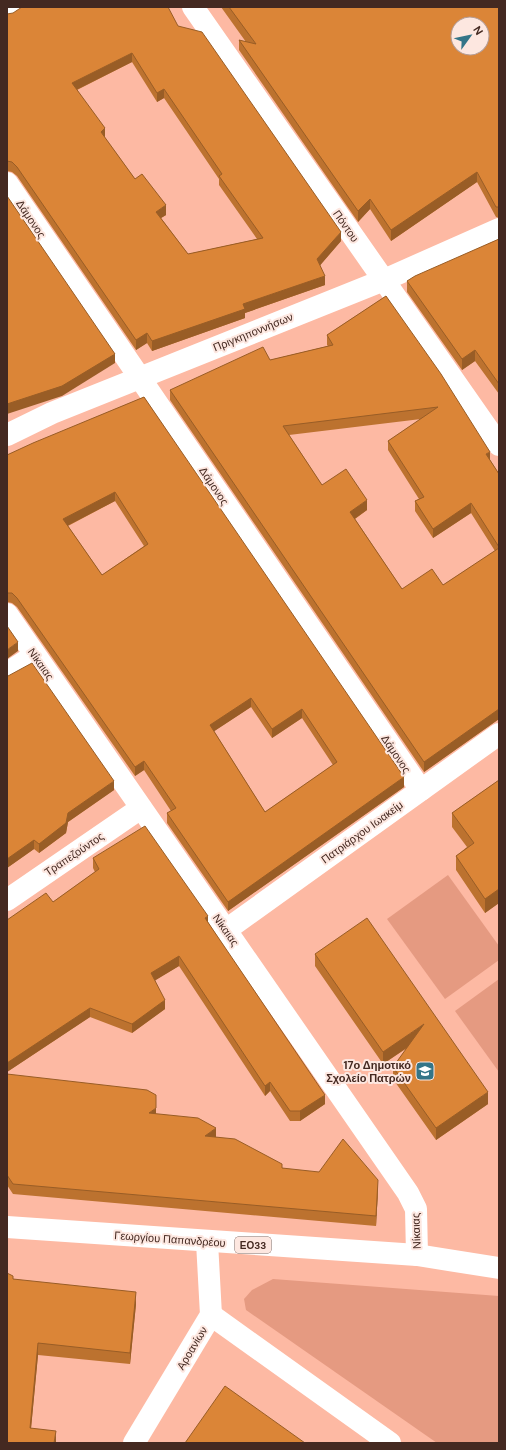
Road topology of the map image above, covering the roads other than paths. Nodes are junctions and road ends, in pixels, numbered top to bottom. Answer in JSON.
{"nodes":[{"id":1,"x":15,"y":7,"type":"edge"},
{"id":2,"x":193,"y":7,"type":"edge"},
{"id":3,"x":7,"y":11,"type":"edge"},
{"id":4,"x":7,"y":183,"type":"edge"},
{"id":5,"x":499,"y":230,"type":"edge"},
{"id":6,"x":384,"y":280,"type":"junction"},
{"id":7,"x":140,"y":378,"type":"junction"},
{"id":8,"x":7,"y":434,"type":"edge"},
{"id":9,"x":499,"y":445,"type":"edge"},
{"id":10,"x":7,"y":614,"type":"edge"},
{"id":11,"x":35,"y":655,"type":"junction"},
{"id":12,"x":7,"y":673,"type":"edge"},
{"id":13,"x":499,"y":734,"type":"edge"},
{"id":14,"x":421,"y":790,"type":"junction"},
{"id":15,"x":141,"y":808,"type":"junction"},
{"id":16,"x":7,"y":900,"type":"edge"},
{"id":17,"x":226,"y":930,"type":"junction"},
{"id":18,"x":7,"y":1227,"type":"edge"},
{"id":19,"x":207,"y":1242,"type":"junction"},
{"id":20,"x":416,"y":1255,"type":"junction"},
{"id":21,"x":499,"y":1268,"type":"edge"},
{"id":22,"x":211,"y":1315,"type":"junction"},
{"id":23,"x":134,"y":1443,"type":"edge"},
{"id":24,"x":390,"y":1443,"type":"edge"}],
"edges":[{"from":1,"to":3,"type":"street"},
{"from":2,"to":6,"type":"street","name":"Πόντου"},
{"from":4,"to":7,"type":"street","name":"Δάμονος"},
{"from":5,"to":6,"type":"street","name":"Πριγκηποννήσων"},
{"from":6,"to":7,"type":"street","name":"Πριγκηποννήσων"},
{"from":6,"to":9,"type":"street","name":"Πόντου"},
{"from":7,"to":8,"type":"street","name":"Πριγκηποννήσων"},
{"from":7,"to":14,"type":"street","name":"Δάμονος"},
{"from":10,"to":11,"type":"street","name":"Νίκαιας"},
{"from":11,"to":12,"type":"street"},
{"from":11,"to":15,"type":"street","name":"Νίκαιας"},
{"from":13,"to":14,"type":"street","name":"Πατριάρχου Ιωακείμ"},
{"from":14,"to":17,"type":"street","name":"Πατριάρχου Ιωακείμ"},
{"from":15,"to":16,"type":"street","name":"Τραπεζούντος"},
{"from":15,"to":17,"type":"street","name":"Νίκαιας"},
{"from":17,"to":20,"type":"street","name":"Νίκαιας"},
{"from":18,"to":19,"type":"street","name":"Γεωργίου Παπανδρέου","number":"ΕΟ33"},
{"from":19,"to":20,"type":"street","name":"Γεωργίου Παπανδρέου","number":"ΕΟ33"},
{"from":19,"to":22,"type":"street","name":"Αροανίων"},
{"from":20,"to":21,"type":"street","name":"Γεωργίου Παπανδρέου","number":"ΕΟ33"},
{"from":22,"to":23,"type":"street","name":"Αροανίων"},
{"from":22,"to":24,"type":"street"}]}
